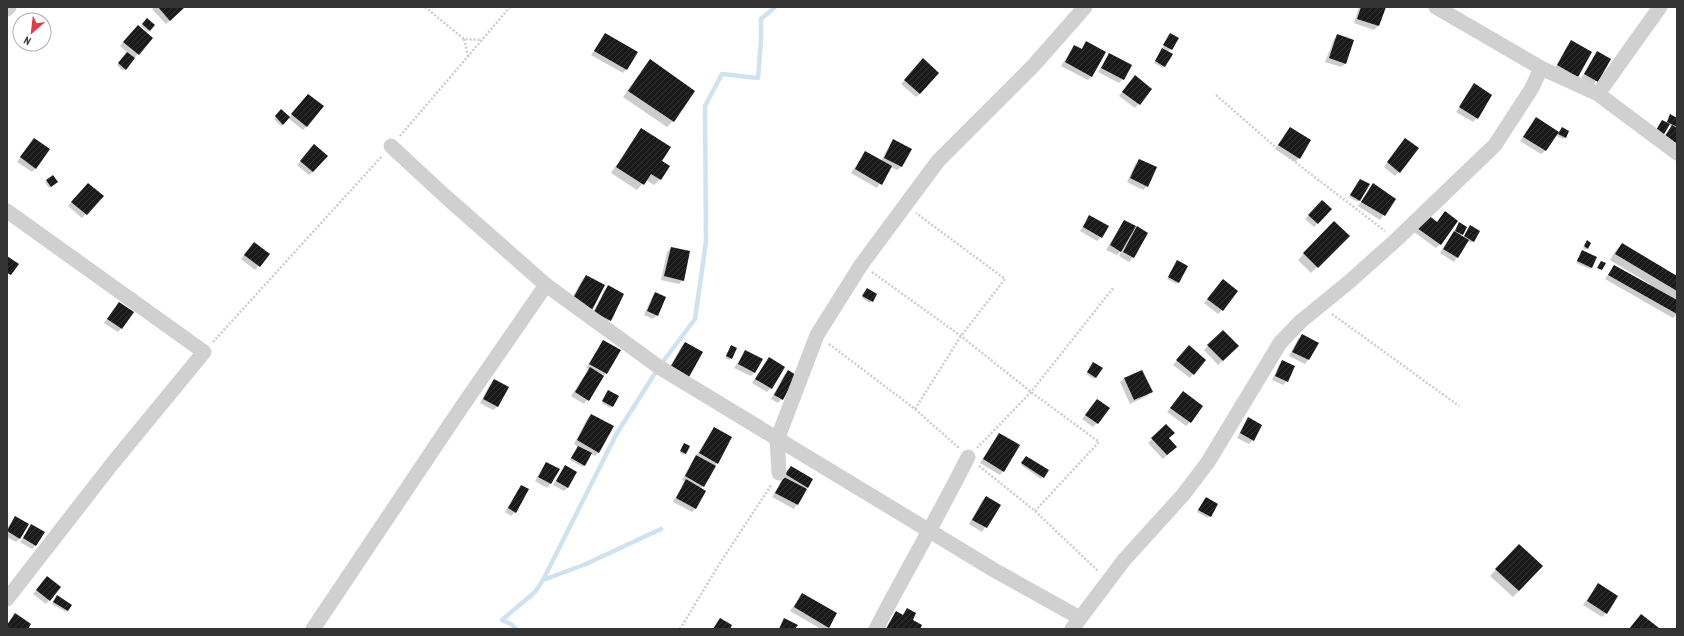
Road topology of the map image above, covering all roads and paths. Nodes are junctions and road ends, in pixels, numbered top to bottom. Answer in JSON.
{"nodes":[{"id":1,"x":425,"y":7,"type":"edge"},
{"id":2,"x":510,"y":7,"type":"edge"},
{"id":3,"x":1085,"y":7,"type":"edge"},
{"id":4,"x":1436,"y":7,"type":"edge"},
{"id":5,"x":1660,"y":7,"type":"edge"},
{"id":6,"x":464,"y":39,"type":"junction"},
{"id":7,"x":482,"y":40,"type":"junction"},
{"id":8,"x":468,"y":56,"type":"junction"},
{"id":9,"x":1541,"y":68,"type":"junction"},
{"id":10,"x":1598,"y":94,"type":"junction"},
{"id":11,"x":1216,"y":95,"type":"dead end"},
{"id":12,"x":391,"y":146,"type":"junction"},
{"id":13,"x":1677,"y":153,"type":"edge"},
{"id":14,"x":904,"y":204,"type":"junction"},
{"id":15,"x":7,"y":211,"type":"edge"},
{"id":16,"x":1396,"y":240,"type":"junction"},
{"id":17,"x":861,"y":265,"type":"junction"},
{"id":18,"x":546,"y":284,"type":"junction"},
{"id":19,"x":1114,"y":287,"type":"dead end"},
{"id":20,"x":1320,"y":305,"type":"junction"},
{"id":21,"x":961,"y":336,"type":"junction"},
{"id":22,"x":204,"y":352,"type":"junction"},
{"id":23,"x":1031,"y":392,"type":"junction"},
{"id":24,"x":1459,"y":406,"type":"dead end"},
{"id":25,"x":915,"y":409,"type":"dead end"},
{"id":26,"x":777,"y":440,"type":"junction"},
{"id":27,"x":968,"y":457,"type":"joint"},
{"id":28,"x":779,"y":473,"type":"joint"},
{"id":29,"x":1035,"y":511,"type":"dead end"},
{"id":30,"x":929,"y":530,"type":"junction"},
{"id":31,"x":7,"y":599,"type":"edge"},
{"id":32,"x":1076,"y":624,"type":"edge"},
{"id":33,"x":313,"y":629,"type":"edge"},
{"id":34,"x":680,"y":629,"type":"edge"},
{"id":35,"x":876,"y":629,"type":"edge"}],
"edges":[{"from":1,"to":6,"type":"path"},
{"from":2,"to":7,"type":"path"},
{"from":3,"to":14,"type":"street"},
{"from":4,"to":9,"type":"street"},
{"from":5,"to":10,"type":"street"},
{"from":6,"to":7,"type":"path"},
{"from":6,"to":8,"type":"path"},
{"from":7,"to":8,"type":"path"},
{"from":8,"to":12,"type":"path"},
{"from":9,"to":10,"type":"street"},
{"from":9,"to":16,"type":"street"},
{"from":10,"to":13,"type":"street"},
{"from":11,"to":16,"type":"path"},
{"from":12,"to":18,"type":"street"},
{"from":12,"to":22,"type":"path"},
{"from":14,"to":17,"type":"street"},
{"from":14,"to":21,"type":"path"},
{"from":15,"to":22,"type":"street"},
{"from":16,"to":20,"type":"street"},
{"from":17,"to":21,"type":"path"},
{"from":17,"to":26,"type":"street"},
{"from":18,"to":26,"type":"street"},
{"from":18,"to":33,"type":"street"},
{"from":19,"to":23,"type":"path"},
{"from":20,"to":24,"type":"path"},
{"from":20,"to":32,"type":"street"},
{"from":21,"to":23,"type":"path"},
{"from":21,"to":25,"type":"path"},
{"from":22,"to":31,"type":"street"},
{"from":23,"to":27,"type":"path"},
{"from":23,"to":29,"type":"path"},
{"from":26,"to":28,"type":"street"},
{"from":26,"to":30,"type":"street"},
{"from":27,"to":30,"type":"street"},
{"from":28,"to":34,"type":"path"},
{"from":30,"to":32,"type":"street"},
{"from":30,"to":35,"type":"street"}]}
